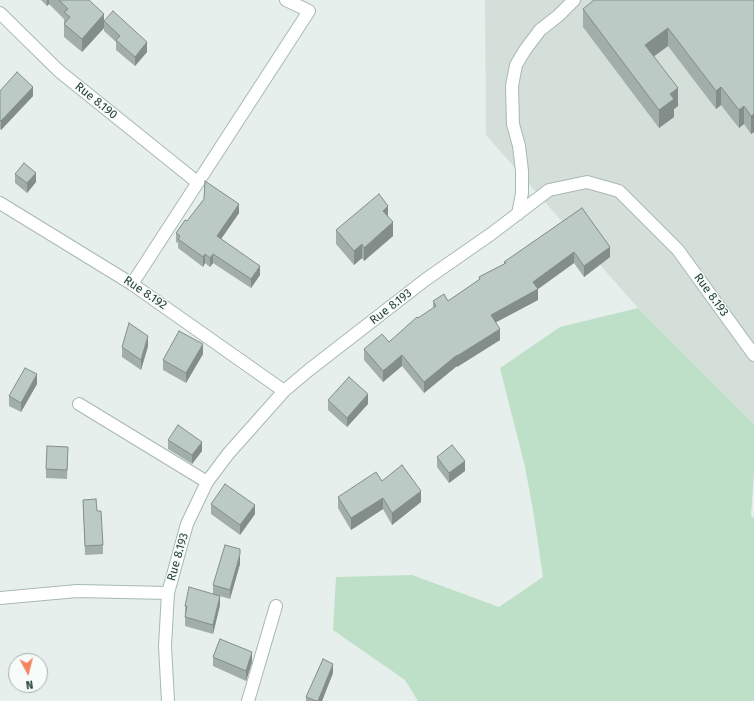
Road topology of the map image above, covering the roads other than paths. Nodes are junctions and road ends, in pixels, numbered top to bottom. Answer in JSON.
{"nodes":[{"id":1,"x":286,"y":0,"type":"edge"},
{"id":2,"x":574,"y":0,"type":"edge"},
{"id":3,"x":0,"y":13,"type":"edge"},
{"id":4,"x":198,"y":182,"type":"junction"},
{"id":5,"x":0,"y":203,"type":"edge"},
{"id":6,"x":518,"y":214,"type":"junction"},
{"id":7,"x":132,"y":284,"type":"junction"},
{"id":8,"x":754,"y":355,"type":"edge"},
{"id":9,"x":284,"y":391,"type":"junction"},
{"id":10,"x":79,"y":404,"type":"dead end"},
{"id":11,"x":207,"y":482,"type":"junction"},
{"id":12,"x":168,"y":593,"type":"junction"},
{"id":13,"x":0,"y":598,"type":"edge"},
{"id":14,"x":276,"y":606,"type":"dead end"},
{"id":15,"x":168,"y":701,"type":"edge"},
{"id":16,"x":248,"y":701,"type":"edge"}],
"edges":[{"from":1,"to":4,"type":"street"},
{"from":2,"to":6,"type":"street"},
{"from":3,"to":4,"type":"street","name":"Rue 8.190"},
{"from":4,"to":7,"type":"street"},
{"from":5,"to":7,"type":"street","name":"Rue 8.192"},
{"from":6,"to":8,"type":"street","name":"Rue 8.193"},
{"from":6,"to":9,"type":"street","name":"Rue 8.193"},
{"from":7,"to":9,"type":"street","name":"Rue 8.192"},
{"from":9,"to":11,"type":"street","name":"Rue 8.193"},
{"from":10,"to":11,"type":"street"},
{"from":11,"to":12,"type":"street","name":"Rue 8.193"},
{"from":12,"to":13,"type":"street"},
{"from":12,"to":15,"type":"street","name":"Rue 8.193"},
{"from":14,"to":16,"type":"street"}]}
